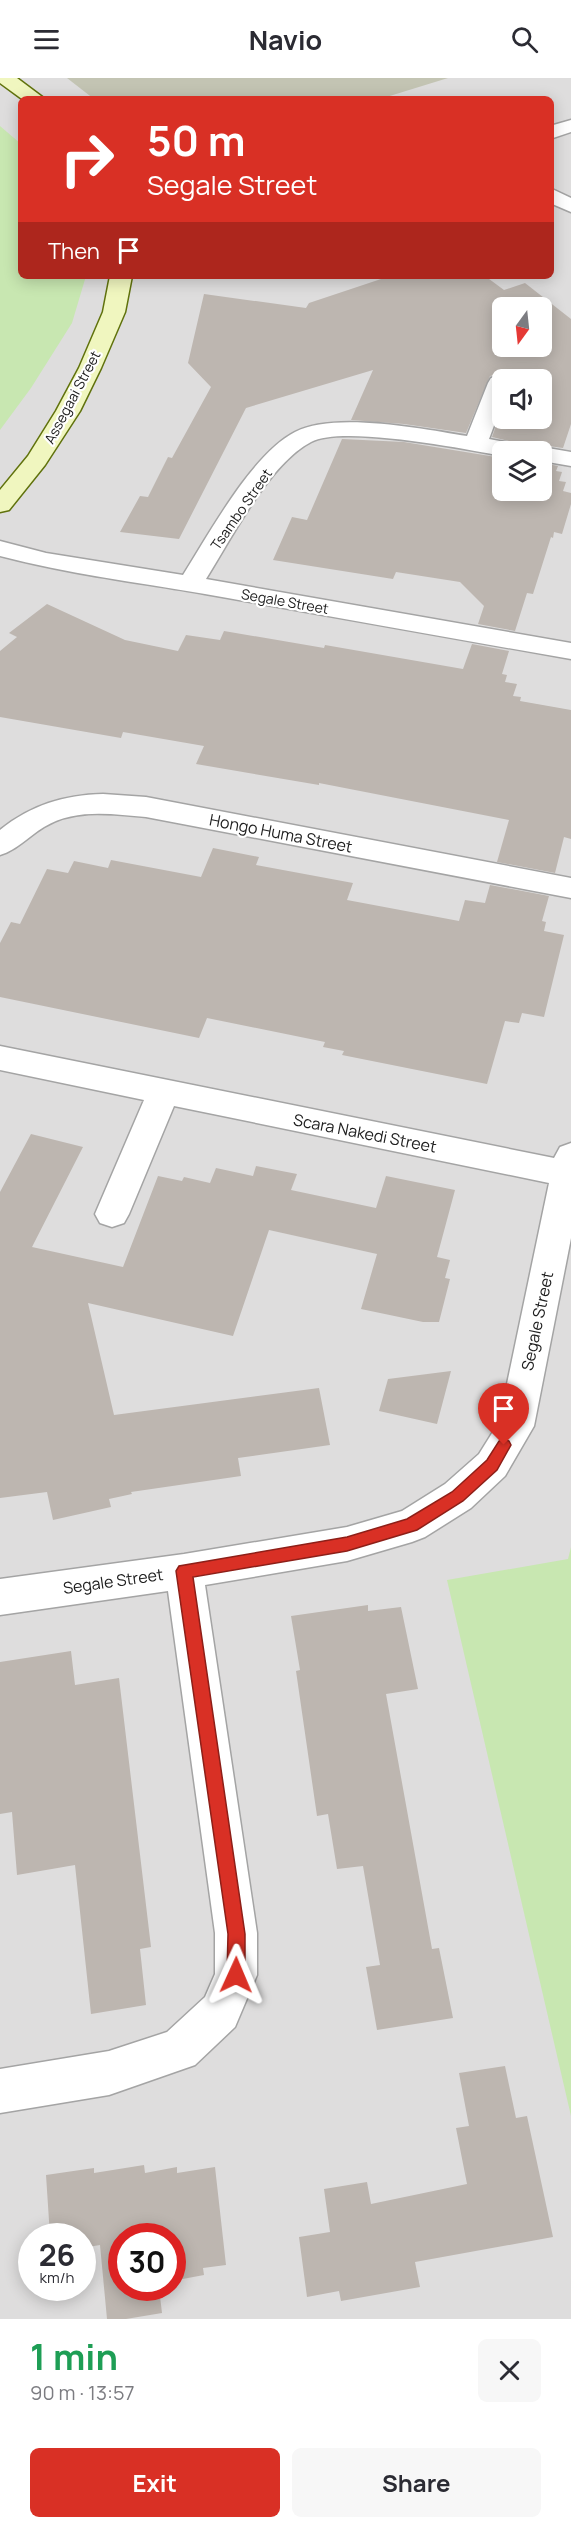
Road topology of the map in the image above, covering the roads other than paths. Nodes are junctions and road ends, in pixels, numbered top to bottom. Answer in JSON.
{"nodes":[{"id":1,"x":5,"y":78,"type":"edge"},
{"id":2,"x":30,"y":96,"type":"edge"},
{"id":3,"x":571,"y":126,"type":"edge"},
{"id":4,"x":554,"y":132,"type":"edge"},
{"id":5,"x":554,"y":196,"type":"edge"},
{"id":6,"x":571,"y":206,"type":"edge"},
{"id":7,"x":120,"y":279,"type":"edge"},
{"id":8,"x":492,"y":402,"type":"edge"},
{"id":9,"x":476,"y":444,"type":"junction"},
{"id":10,"x":492,"y":447,"type":"edge"},
{"id":11,"x":552,"y":456,"type":"edge"},
{"id":12,"x":571,"y":459,"type":"edge"},
{"id":13,"x":0,"y":505,"type":"edge"},
{"id":14,"x":0,"y":548,"type":"edge"},
{"id":15,"x":190,"y":584,"type":"junction"},
{"id":16,"x":571,"y":649,"type":"edge"},
{"id":17,"x":0,"y":845,"type":"edge"},
{"id":18,"x":571,"y":888,"type":"edge"},
{"id":19,"x":0,"y":1058,"type":"edge"},
{"id":20,"x":163,"y":1093,"type":"junction"},
{"id":21,"x":569,"y":1165,"type":"edge"},
{"id":22,"x":112,"y":1214,"type":"dead end"},
{"id":23,"x":184,"y":1571,"type":"junction"},
{"id":24,"x":0,"y":1597,"type":"edge"},
{"id":25,"x":0,"y":2091,"type":"edge"}],
"edges":[{"from":1,"to":2,"type":"street"},
{"from":3,"to":4,"type":"street"},
{"from":5,"to":6,"type":"street"},
{"from":7,"to":13,"type":"street","name":"Assegaai Street"},
{"from":8,"to":9,"type":"street"},
{"from":9,"to":10,"type":"street","name":"Tsambo Street"},
{"from":9,"to":15,"type":"street","name":"Tsambo Street"},
{"from":11,"to":12,"type":"street"},
{"from":14,"to":15,"type":"street","name":"Segale Street"},
{"from":15,"to":16,"type":"street","name":"Segale Street"},
{"from":17,"to":18,"type":"street","name":"Hongo Huma Street"},
{"from":19,"to":20,"type":"street","name":"Scara Nakedi Street"},
{"from":20,"to":21,"type":"street","name":"Scara Nakedi Street"},
{"from":20,"to":22,"type":"street"},
{"from":21,"to":23,"type":"street","name":"Segale Street"},
{"from":23,"to":24,"type":"street","name":"Segale Street"},
{"from":23,"to":25,"type":"street"}]}
